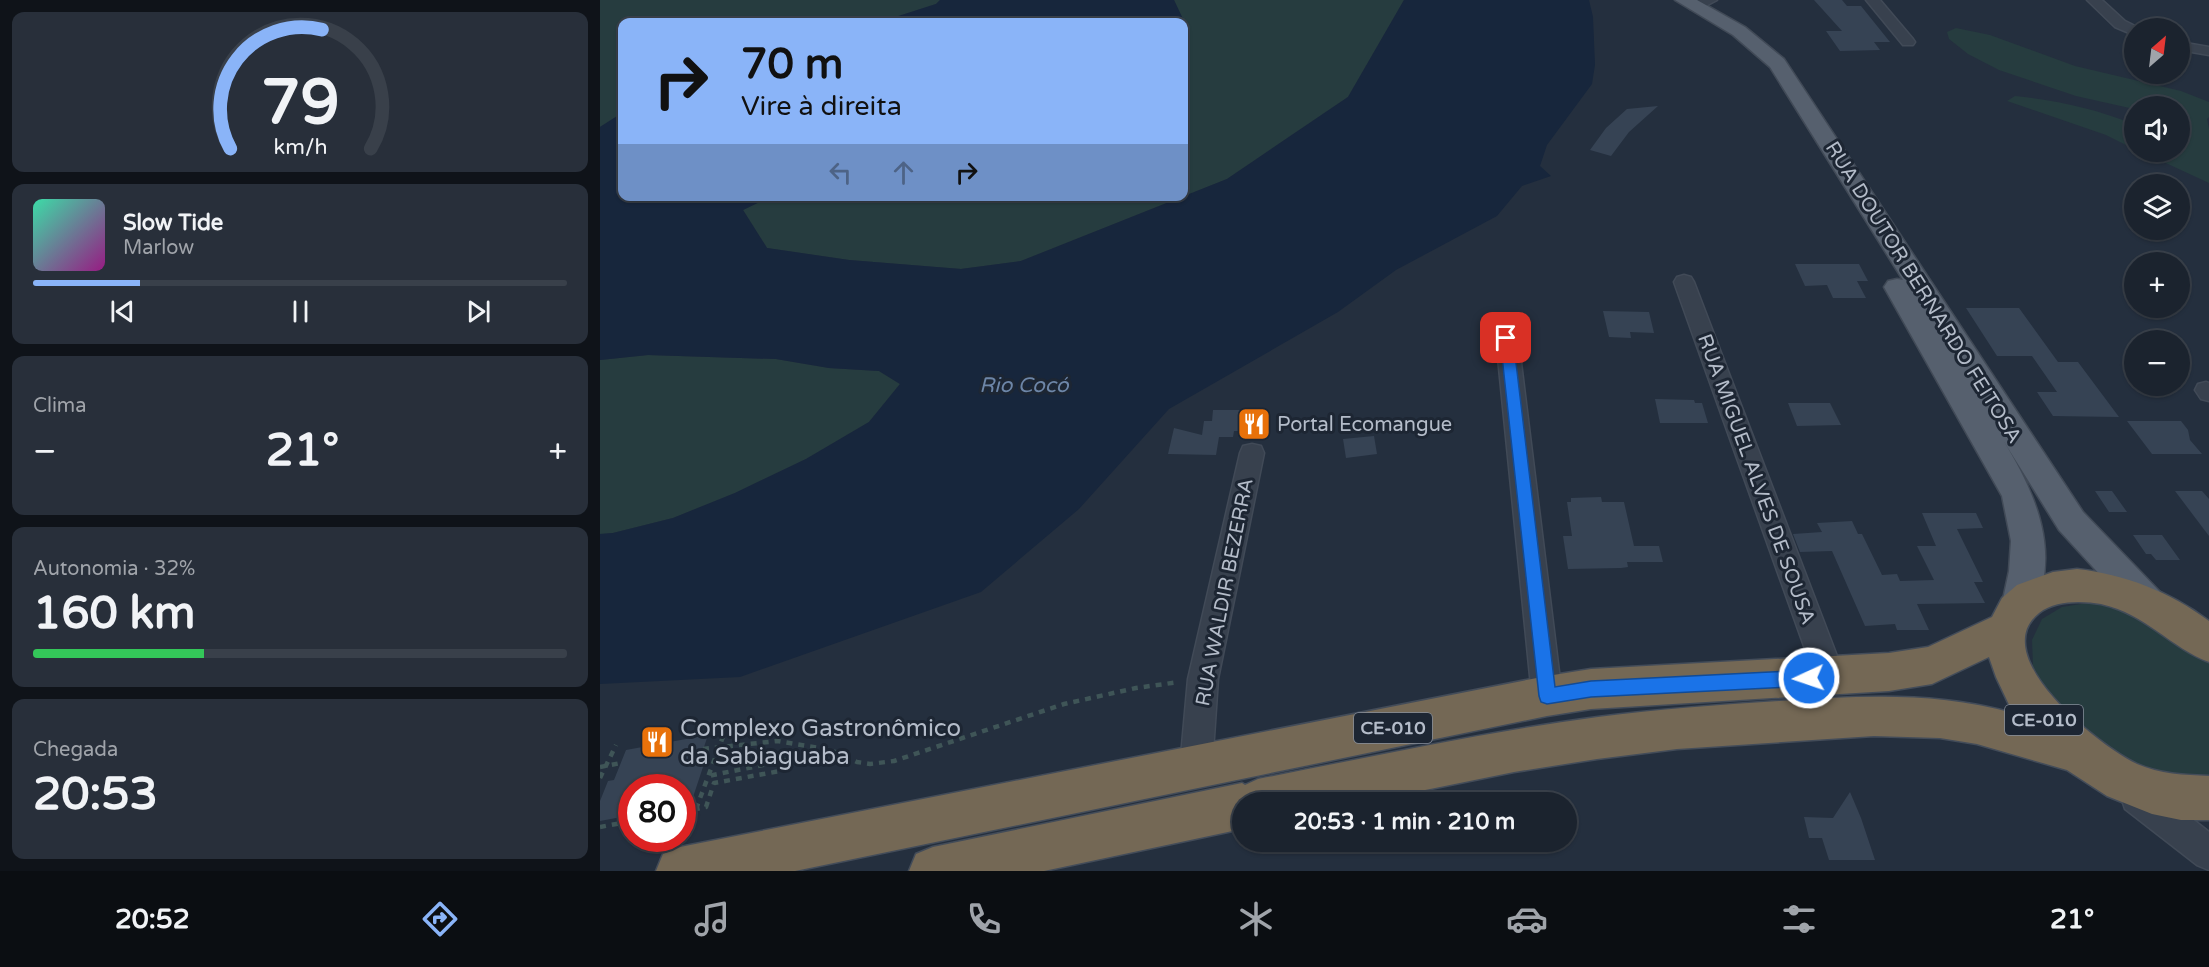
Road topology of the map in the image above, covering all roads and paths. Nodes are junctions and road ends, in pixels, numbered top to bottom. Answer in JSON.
{"nodes":[{"id":1,"x":1666,"y":0,"type":"edge"},
{"id":2,"x":1873,"y":0,"type":"edge"},
{"id":3,"x":2094,"y":0,"type":"edge"},
{"id":4,"x":1696,"y":2,"type":"edge"},
{"id":5,"x":2124,"y":26,"type":"edge"},
{"id":6,"x":1908,"y":42,"type":"dead end"},
{"id":7,"x":2190,"y":48,"type":"edge"},
{"id":8,"x":2209,"y":51,"type":"edge"},
{"id":9,"x":1684,"y":282,"type":"dead end"},
{"id":10,"x":1506,"y":338,"type":"dead end"},
{"id":11,"x":1252,"y":453,"type":"dead end"},
{"id":12,"x":2157,"y":609,"type":"junction"},
{"id":13,"x":2013,"y":616,"type":"junction"},
{"id":14,"x":2209,"y":629,"type":"edge"},
{"id":15,"x":2209,"y":644,"type":"edge"},
{"id":16,"x":1830,"y":677,"type":"junction"},
{"id":17,"x":1203,"y":679,"type":"junction"},
{"id":18,"x":1547,"y":696,"type":"junction"},
{"id":19,"x":727,"y":726,"type":"dead end"},
{"id":20,"x":616,"y":745,"type":"dead end"},
{"id":21,"x":719,"y":747,"type":"junction"},
{"id":22,"x":703,"y":749,"type":"dead end"},
{"id":23,"x":2089,"y":760,"type":"junction"},
{"id":24,"x":621,"y":763,"type":"dead end"},
{"id":25,"x":603,"y":766,"type":"edge"},
{"id":26,"x":1196,"y":767,"type":"junction"},
{"id":27,"x":708,"y":776,"type":"junction"},
{"id":28,"x":600,"y":778,"type":"edge"},
{"id":29,"x":1308,"y":792,"type":"edge"},
{"id":30,"x":2209,"y":798,"type":"edge"},
{"id":31,"x":1232,"y":808,"type":"edge"},
{"id":32,"x":696,"y":809,"type":"joint"},
{"id":33,"x":618,"y":824,"type":"edge"},
{"id":34,"x":600,"y":827,"type":"edge"},
{"id":35,"x":2209,"y":853,"type":"edge"},
{"id":36,"x":988,"y":865,"type":"edge"},
{"id":37,"x":680,"y":871,"type":"edge"},
{"id":38,"x":933,"y":871,"type":"edge"}],
"edges":[{"from":1,"to":13,"type":"main road","name":"RUA DOUTOR BERNARDO FEITOSA"},
{"from":2,"to":6,"type":"street"},
{"from":3,"to":5,"type":"street"},
{"from":4,"to":12,"type":"main road","name":"RUA DOUTOR BERNARDO FEITOSA"},
{"from":7,"to":8,"type":"street"},
{"from":9,"to":16,"type":"street","name":"RUA MIGUEL ALVES DE SOUSA"},
{"from":10,"to":18,"type":"street"},
{"from":11,"to":17,"type":"street","name":"RUA WALDIR BEZERRA"},
{"from":12,"to":13,"type":"highway","number":"CE-010"},
{"from":12,"to":14,"type":"street"},
{"from":12,"to":15,"type":"highway","number":"CE-010"},
{"from":13,"to":16,"type":"highway","number":"CE-010"},
{"from":13,"to":23,"type":"highway","number":"CE-010"},
{"from":16,"to":18,"type":"highway","number":"CE-010"},
{"from":17,"to":21,"type":"path"},
{"from":17,"to":26,"type":"street","name":"RUA WALDIR BEZERRA"},
{"from":18,"to":26,"type":"highway","number":"CE-010"},
{"from":19,"to":21,"type":"path"},
{"from":20,"to":25,"type":"path"},
{"from":21,"to":22,"type":"path"},
{"from":21,"to":27,"type":"path"},
{"from":23,"to":29,"type":"highway","number":"CE-010"},
{"from":23,"to":30,"type":"highway","number":"CE-010"},
{"from":23,"to":35,"type":"street"},
{"from":24,"to":25,"type":"path"},
{"from":25,"to":28,"type":"path"},
{"from":26,"to":37,"type":"highway","number":"CE-010"},
{"from":27,"to":32,"type":"path"},
{"from":27,"to":32,"type":"path"},
{"from":31,"to":36,"type":"highway"},
{"from":33,"to":34,"type":"path"},
{"from":36,"to":38,"type":"highway"}]}
